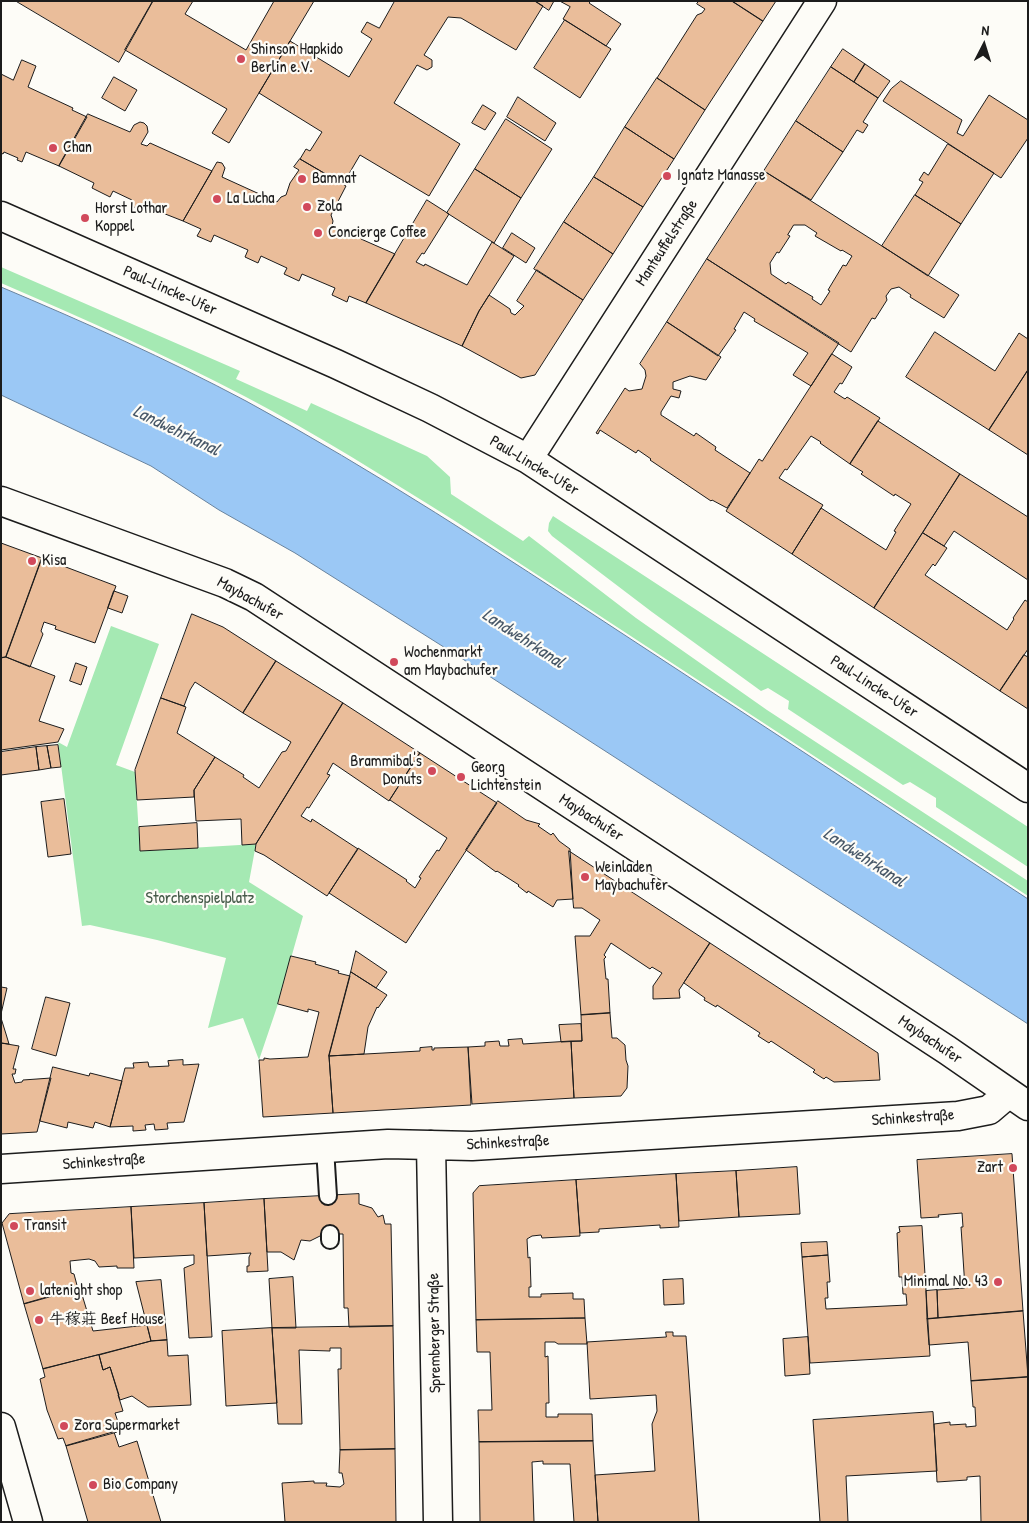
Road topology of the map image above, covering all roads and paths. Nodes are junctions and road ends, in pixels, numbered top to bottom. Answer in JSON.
{"nodes":[{"id":1,"x":822,"y":1,"type":"edge"},
{"id":2,"x":1,"y":216,"type":"edge"},
{"id":3,"x":528,"y":459,"type":"junction"},
{"id":4,"x":1,"y":500,"type":"edge"},
{"id":5,"x":1028,"y":788,"type":"edge"},
{"id":6,"x":1018,"y":1100,"type":"edge"},
{"id":7,"x":431,"y":1145,"type":"junction"},
{"id":8,"x":325,"y":1148,"type":"junction"},
{"id":9,"x":1,"y":1169,"type":"edge"},
{"id":10,"x":328,"y":1196,"type":"dead end"},
{"id":11,"x":1,"y":1427,"type":"edge"},
{"id":12,"x":28,"y":1522,"type":"edge"},
{"id":13,"x":438,"y":1522,"type":"edge"}],
"edges":[{"from":1,"to":3,"type":"street","name":"Manteuffelstraße"},
{"from":2,"to":3,"type":"street","name":"Paul-Lincke-Ufer"},
{"from":3,"to":5,"type":"street","name":"Paul-Lincke-Ufer"},
{"from":4,"to":6,"type":"street","name":"Maybachufer"},
{"from":6,"to":7,"type":"street","name":"Schinkestraße"},
{"from":7,"to":8,"type":"street","name":"Schinkestraße"},
{"from":7,"to":13,"type":"street","name":"Spremberger Straße"},
{"from":8,"to":9,"type":"street","name":"Schinkestraße"},
{"from":8,"to":10,"type":"lane"},
{"from":11,"to":12,"type":"street"}]}
